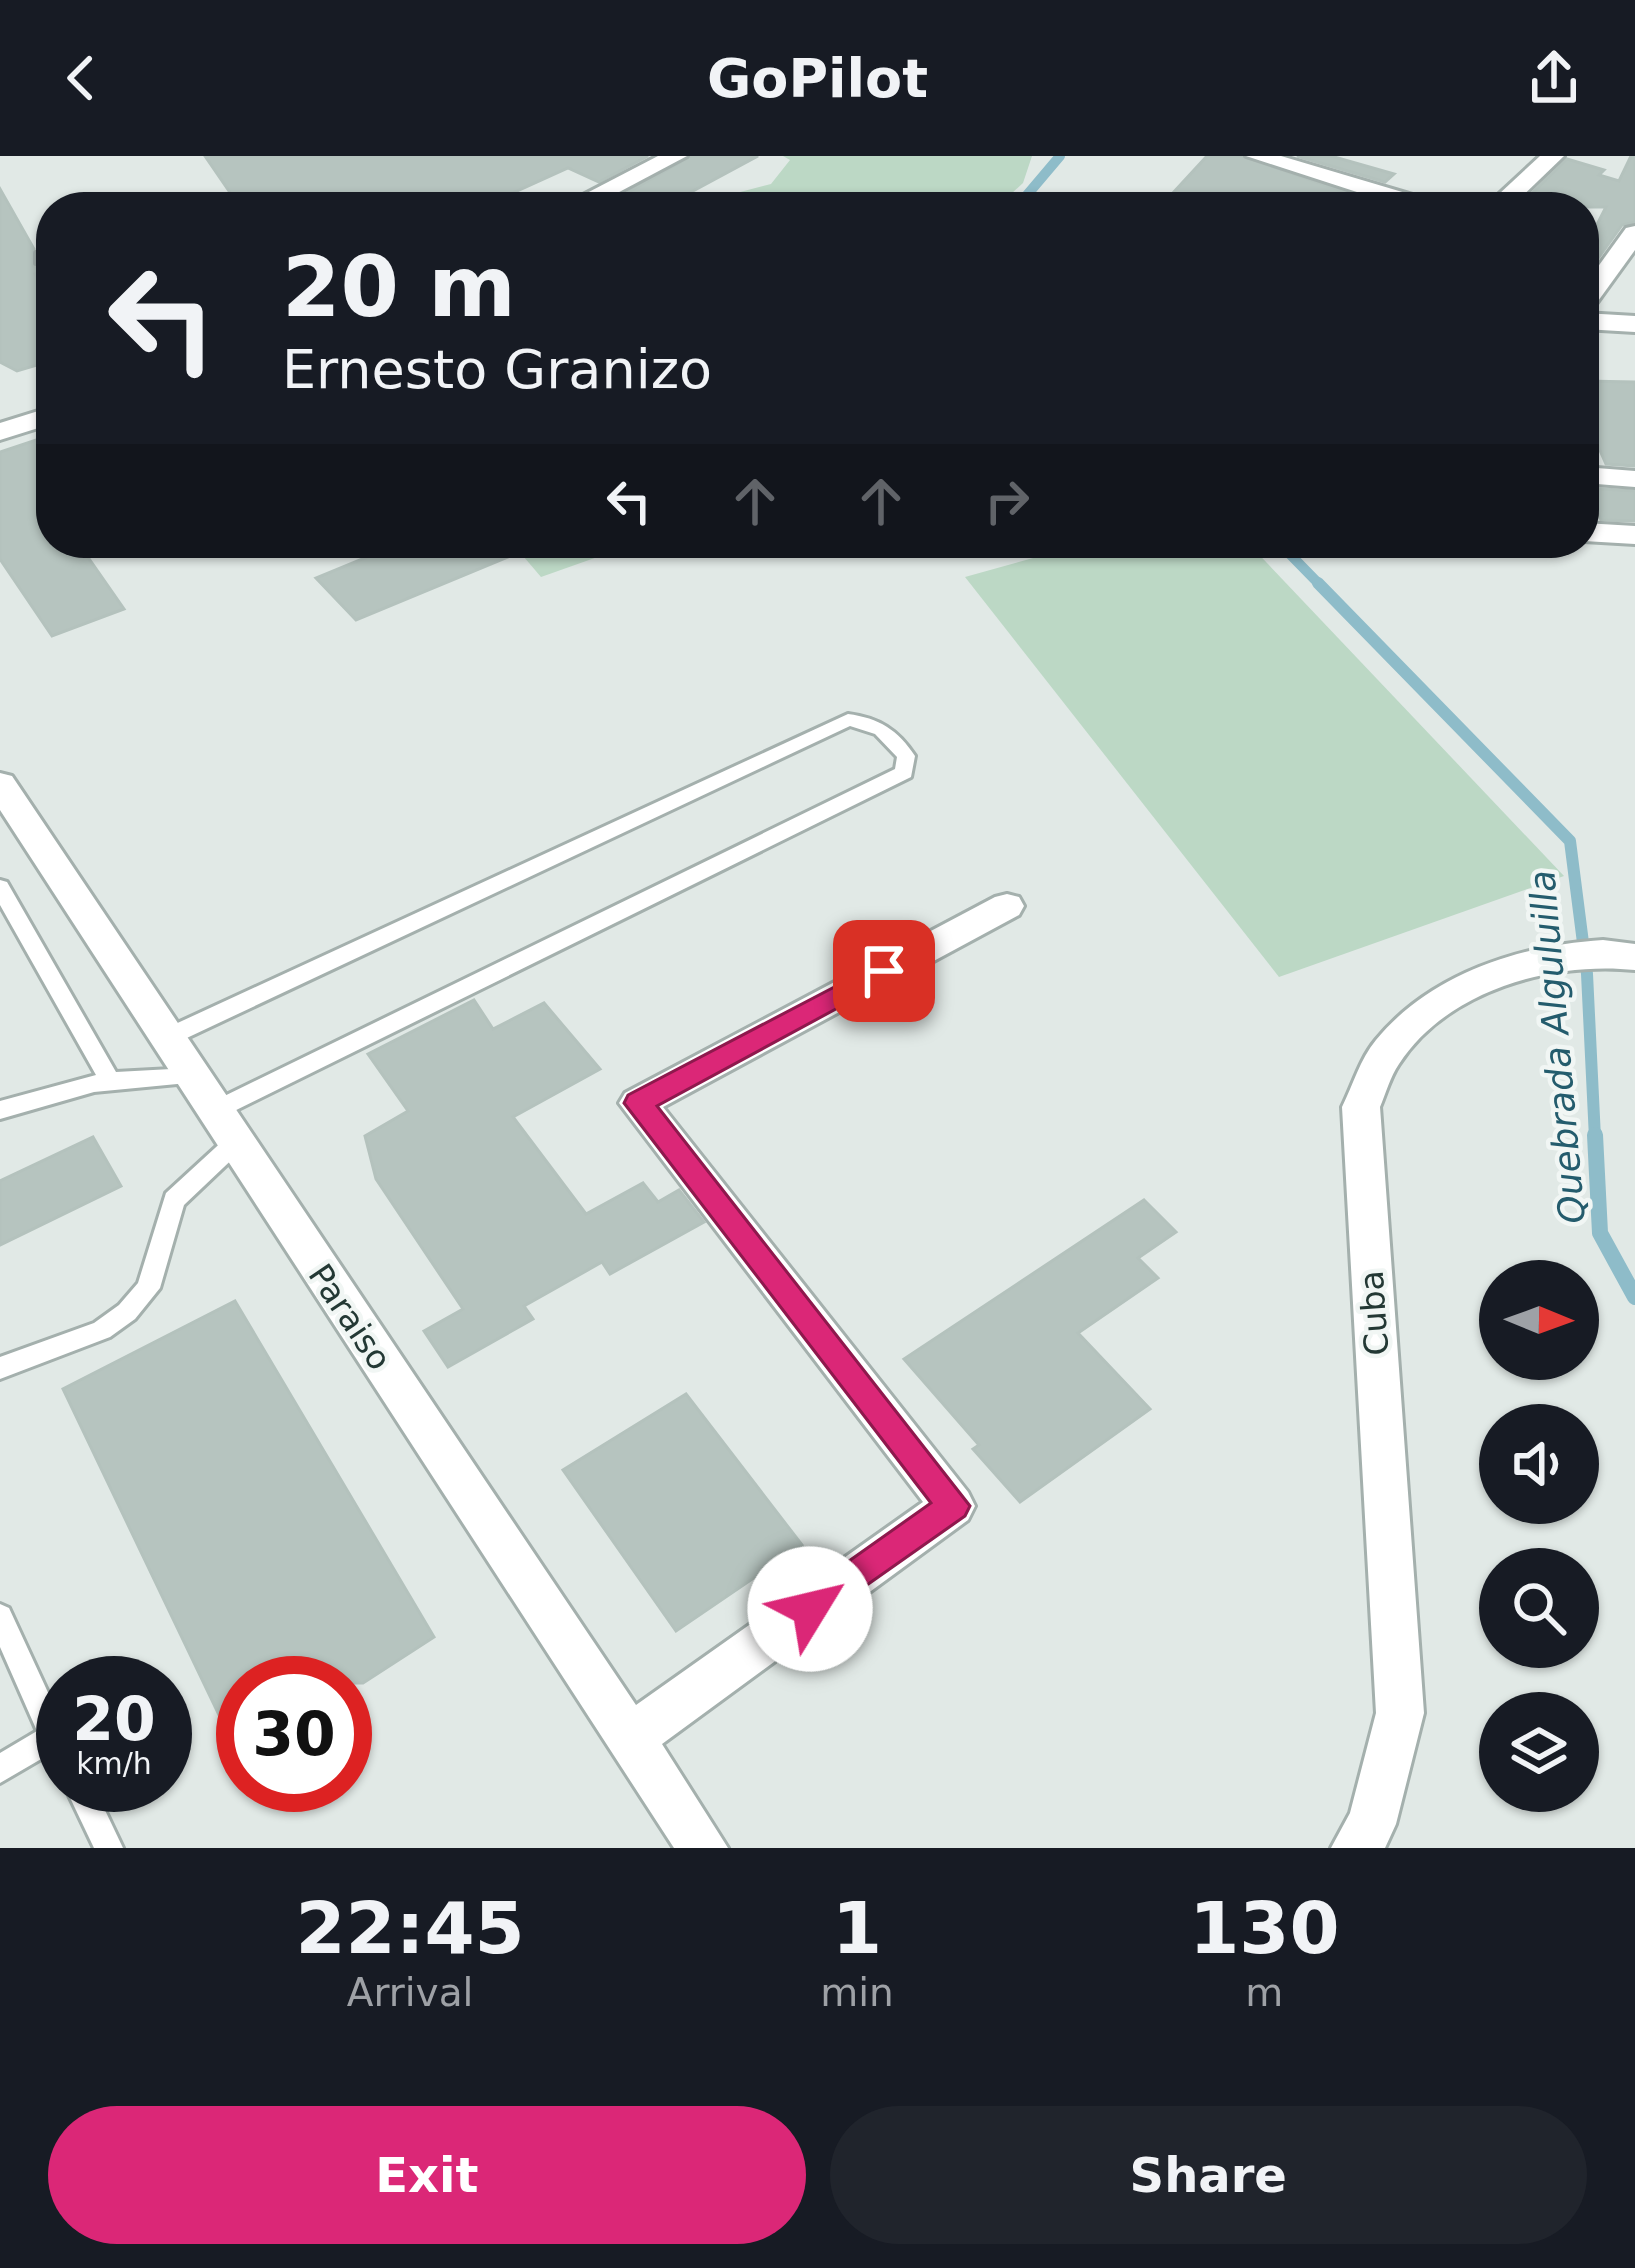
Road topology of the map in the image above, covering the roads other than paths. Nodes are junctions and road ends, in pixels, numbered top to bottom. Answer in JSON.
{"nodes":[{"id":1,"x":676,"y":156,"type":"edge"},
{"id":2,"x":1257,"y":156,"type":"edge"},
{"id":3,"x":1553,"y":156,"type":"edge"},
{"id":4,"x":603,"y":192,"type":"edge"},
{"id":5,"x":1378,"y":192,"type":"edge"},
{"id":6,"x":1513,"y":192,"type":"edge"},
{"id":7,"x":1635,"y":233,"type":"edge"},
{"id":8,"x":1599,"y":282,"type":"edge"},
{"id":9,"x":1599,"y":322,"type":"edge"},
{"id":10,"x":1635,"y":324,"type":"edge"},
{"id":11,"x":36,"y":420,"type":"edge"},
{"id":12,"x":0,"y":432,"type":"edge"},
{"id":13,"x":1599,"y":477,"type":"edge"},
{"id":14,"x":1635,"y":479,"type":"edge"},
{"id":15,"x":1599,"y":533,"type":"edge"},
{"id":16,"x":1635,"y":535,"type":"edge"},
{"id":17,"x":0,"y":784,"type":"edge"},
{"id":18,"x":0,"y":887,"type":"edge"},
{"id":19,"x":1007,"y":906,"type":"dead end"},
{"id":20,"x":1635,"y":957,"type":"edge"},
{"id":21,"x":166,"y":1038,"type":"junction"},
{"id":22,"x":190,"y":1076,"type":"junction"},
{"id":23,"x":109,"y":1079,"type":"junction"},
{"id":24,"x":0,"y":1110,"type":"edge"},
{"id":25,"x":225,"y":1127,"type":"junction"},
{"id":26,"x":0,"y":1367,"type":"edge"},
{"id":27,"x":0,"y":1617,"type":"edge"},
{"id":28,"x":36,"y":1697,"type":"edge"},
{"id":29,"x":630,"y":1738,"type":"junction"},
{"id":30,"x":36,"y":1755,"type":"edge"},
{"id":31,"x":0,"y":1769,"type":"edge"},
{"id":32,"x":92,"y":1812,"type":"edge"},
{"id":33,"x":110,"y":1848,"type":"edge"},
{"id":34,"x":703,"y":1848,"type":"edge"},
{"id":35,"x":1356,"y":1848,"type":"edge"}],
"edges":[{"from":1,"to":4,"type":"street"},
{"from":2,"to":5,"type":"street"},
{"from":3,"to":6,"type":"street"},
{"from":7,"to":8,"type":"street"},
{"from":9,"to":10,"type":"street"},
{"from":11,"to":12,"type":"street"},
{"from":13,"to":14,"type":"street"},
{"from":15,"to":16,"type":"street"},
{"from":17,"to":21,"type":"street","name":"Paraiso"},
{"from":18,"to":23,"type":"lane"},
{"from":19,"to":29,"type":"street"},
{"from":20,"to":35,"type":"street","name":"Cuba"},
{"from":21,"to":22,"type":"street","name":"Paraiso"},
{"from":21,"to":25,"type":"lane"},
{"from":22,"to":23,"type":"lane"},
{"from":22,"to":25,"type":"street","name":"Paraiso"},
{"from":23,"to":24,"type":"lane"},
{"from":25,"to":26,"type":"lane"},
{"from":25,"to":29,"type":"street","name":"Paraiso"},
{"from":27,"to":28,"type":"lane"},
{"from":29,"to":34,"type":"street","name":"Paraiso"},
{"from":30,"to":31,"type":"lane"},
{"from":32,"to":33,"type":"lane"}]}
